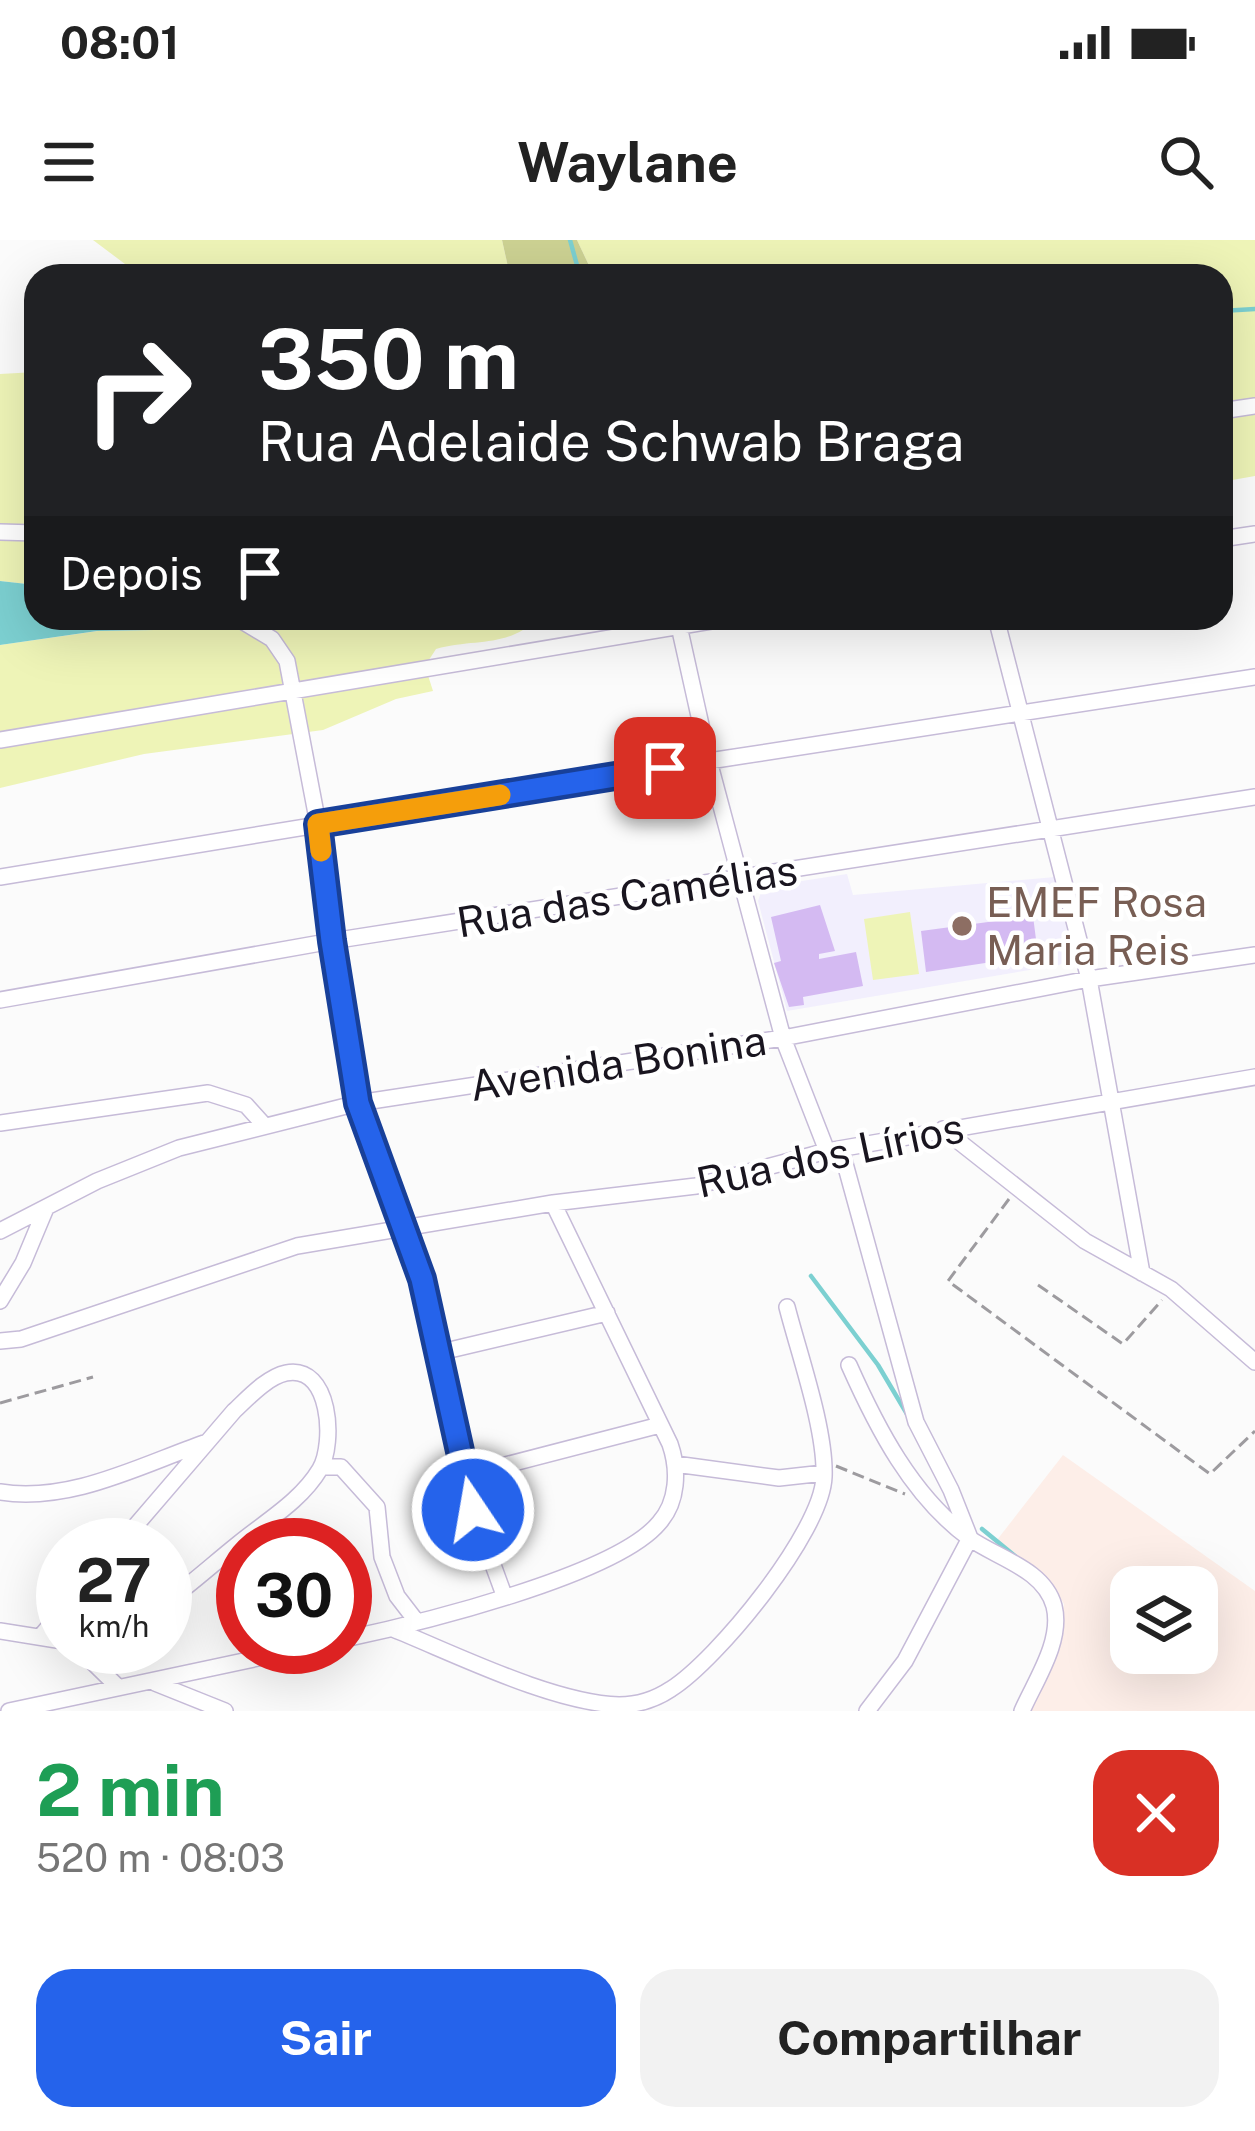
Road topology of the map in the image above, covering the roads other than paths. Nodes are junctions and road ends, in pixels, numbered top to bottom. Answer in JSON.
{"nodes":[{"id":1,"x":257,"y":630,"type":"edge"},
{"id":2,"x":656,"y":630,"type":"edge"},
{"id":3,"x":680,"y":630,"type":"edge"},
{"id":4,"x":999,"y":630,"type":"edge"},
{"id":5,"x":1255,"y":677,"type":"edge"},
{"id":6,"x":294,"y":693,"type":"junction"},
{"id":7,"x":1021,"y":713,"type":"junction"},
{"id":8,"x":0,"y":740,"type":"edge"},
{"id":9,"x":709,"y":761,"type":"junction"},
{"id":10,"x":1255,"y":797,"type":"edge"},
{"id":11,"x":318,"y":824,"type":"junction"},
{"id":12,"x":1049,"y":832,"type":"junction"},
{"id":13,"x":0,"y":877,"type":"edge"},
{"id":14,"x":740,"y":878,"type":"junction"},
{"id":15,"x":332,"y":941,"type":"junction"},
{"id":16,"x":1255,"y":956,"type":"edge"},
{"id":17,"x":1089,"y":979,"type":"junction"},
{"id":18,"x":0,"y":1000,"type":"edge"},
{"id":19,"x":783,"y":1038,"type":"junction"},
{"id":20,"x":1255,"y":1077,"type":"edge"},
{"id":21,"x":1110,"y":1099,"type":"junction"},
{"id":22,"x":358,"y":1103,"type":"junction"},
{"id":23,"x":0,"y":1123,"type":"edge"},
{"id":24,"x":264,"y":1125,"type":"junction"},
{"id":25,"x":943,"y":1129,"type":"junction"},
{"id":26,"x":834,"y":1150,"type":"junction"},
{"id":27,"x":553,"y":1203,"type":"junction"},
{"id":28,"x":46,"y":1208,"type":"junction"},
{"id":29,"x":0,"y":1232,"type":"edge"},
{"id":30,"x":404,"y":1232,"type":"junction"},
{"id":31,"x":1142,"y":1273,"type":"junction"},
{"id":32,"x":0,"y":1301,"type":"edge"},
{"id":33,"x":787,"y":1306,"type":"dead end"},
{"id":34,"x":607,"y":1313,"type":"junction"},
{"id":35,"x":0,"y":1341,"type":"edge"},
{"id":36,"x":437,"y":1353,"type":"junction"},
{"id":37,"x":1255,"y":1362,"type":"edge"},
{"id":38,"x":849,"y":1365,"type":"dead end"},
{"id":39,"x":660,"y":1425,"type":"junction"},
{"id":40,"x":208,"y":1442,"type":"junction"},
{"id":41,"x":675,"y":1464,"type":"junction"},
{"id":42,"x":322,"y":1466,"type":"junction"},
{"id":43,"x":824,"y":1467,"type":"junction"},
{"id":44,"x":466,"y":1475,"type":"junction"},
{"id":45,"x":0,"y":1492,"type":"edge"},
{"id":46,"x":142,"y":1518,"type":"edge"},
{"id":47,"x":970,"y":1538,"type":"junction"},
{"id":48,"x":192,"y":1581,"type":"edge"},
{"id":49,"x":504,"y":1595,"type":"junction"},
{"id":50,"x":417,"y":1622,"type":"junction"},
{"id":51,"x":393,"y":1628,"type":"junction"},
{"id":52,"x":0,"y":1631,"type":"edge"},
{"id":53,"x":372,"y":1633,"type":"edge"},
{"id":54,"x":36,"y":1636,"type":"edge"},
{"id":55,"x":216,"y":1668,"type":"edge"},
{"id":56,"x":108,"y":1674,"type":"edge"},
{"id":57,"x":153,"y":1682,"type":"junction"},
{"id":58,"x":116,"y":1685,"type":"junction"},
{"id":59,"x":8,"y":1711,"type":"edge"},
{"id":60,"x":225,"y":1711,"type":"edge"},
{"id":61,"x":867,"y":1711,"type":"edge"},
{"id":62,"x":1022,"y":1711,"type":"edge"}],
"edges":[{"from":1,"to":6,"type":"street"},
{"from":2,"to":6,"type":"street"},
{"from":3,"to":9,"type":"street"},
{"from":4,"to":7,"type":"street"},
{"from":5,"to":7,"type":"street"},
{"from":6,"to":8,"type":"street"},
{"from":6,"to":11,"type":"street"},
{"from":7,"to":9,"type":"street"},
{"from":7,"to":12,"type":"street"},
{"from":9,"to":11,"type":"street"},
{"from":9,"to":14,"type":"street"},
{"from":10,"to":12,"type":"street","name":"Rua das Camélias"},
{"from":11,"to":13,"type":"street"},
{"from":11,"to":15,"type":"street"},
{"from":12,"to":14,"type":"street","name":"Rua das Camélias"},
{"from":12,"to":17,"type":"street"},
{"from":14,"to":15,"type":"street","name":"Rua das Camélias"},
{"from":14,"to":19,"type":"street"},
{"from":15,"to":18,"type":"street","name":"Rua das Camélias"},
{"from":15,"to":22,"type":"street"},
{"from":16,"to":17,"type":"street","name":"Avenida Bonina"},
{"from":17,"to":19,"type":"street","name":"Avenida Bonina"},
{"from":17,"to":21,"type":"street"},
{"from":19,"to":22,"type":"street","name":"Avenida Bonina"},
{"from":19,"to":26,"type":"street"},
{"from":20,"to":21,"type":"street","name":"Rua dos Lírios"},
{"from":21,"to":25,"type":"street","name":"Rua dos Lírios"},
{"from":21,"to":31,"type":"street"},
{"from":22,"to":24,"type":"street","name":"Avenida Bonina"},
{"from":22,"to":30,"type":"street"},
{"from":23,"to":24,"type":"street"},
{"from":24,"to":28,"type":"street","name":"Avenida Bonina"},
{"from":25,"to":26,"type":"street","name":"Rua dos Lírios"},
{"from":25,"to":31,"type":"street"},
{"from":26,"to":27,"type":"street","name":"Rua dos Lírios"},
{"from":26,"to":47,"type":"street"},
{"from":27,"to":30,"type":"street","name":"Rua dos Lírios"},
{"from":27,"to":34,"type":"street"},
{"from":28,"to":29,"type":"street","name":"Avenida Bonina"},
{"from":28,"to":32,"type":"street"},
{"from":30,"to":35,"type":"street","name":"Rua dos Lírios"},
{"from":30,"to":36,"type":"street"},
{"from":31,"to":37,"type":"street"},
{"from":33,"to":43,"type":"street"},
{"from":34,"to":36,"type":"street"},
{"from":34,"to":39,"type":"street"},
{"from":36,"to":44,"type":"street"},
{"from":38,"to":47,"type":"street"},
{"from":39,"to":41,"type":"street"},
{"from":39,"to":44,"type":"street"},
{"from":40,"to":42,"type":"street"},
{"from":40,"to":45,"type":"street"},
{"from":40,"to":46,"type":"street"},
{"from":41,"to":43,"type":"street"},
{"from":41,"to":49,"type":"street"},
{"from":42,"to":48,"type":"street"},
{"from":42,"to":50,"type":"street"},
{"from":43,"to":51,"type":"street"},
{"from":44,"to":49,"type":"street"},
{"from":47,"to":61,"type":"street"},
{"from":47,"to":62,"type":"street"},
{"from":49,"to":50,"type":"street"},
{"from":50,"to":51,"type":"street"},
{"from":51,"to":53,"type":"street"},
{"from":52,"to":54,"type":"street"},
{"from":55,"to":57,"type":"street"},
{"from":56,"to":58,"type":"street"},
{"from":57,"to":58,"type":"street"},
{"from":57,"to":60,"type":"street"},
{"from":58,"to":59,"type":"street"}]}
